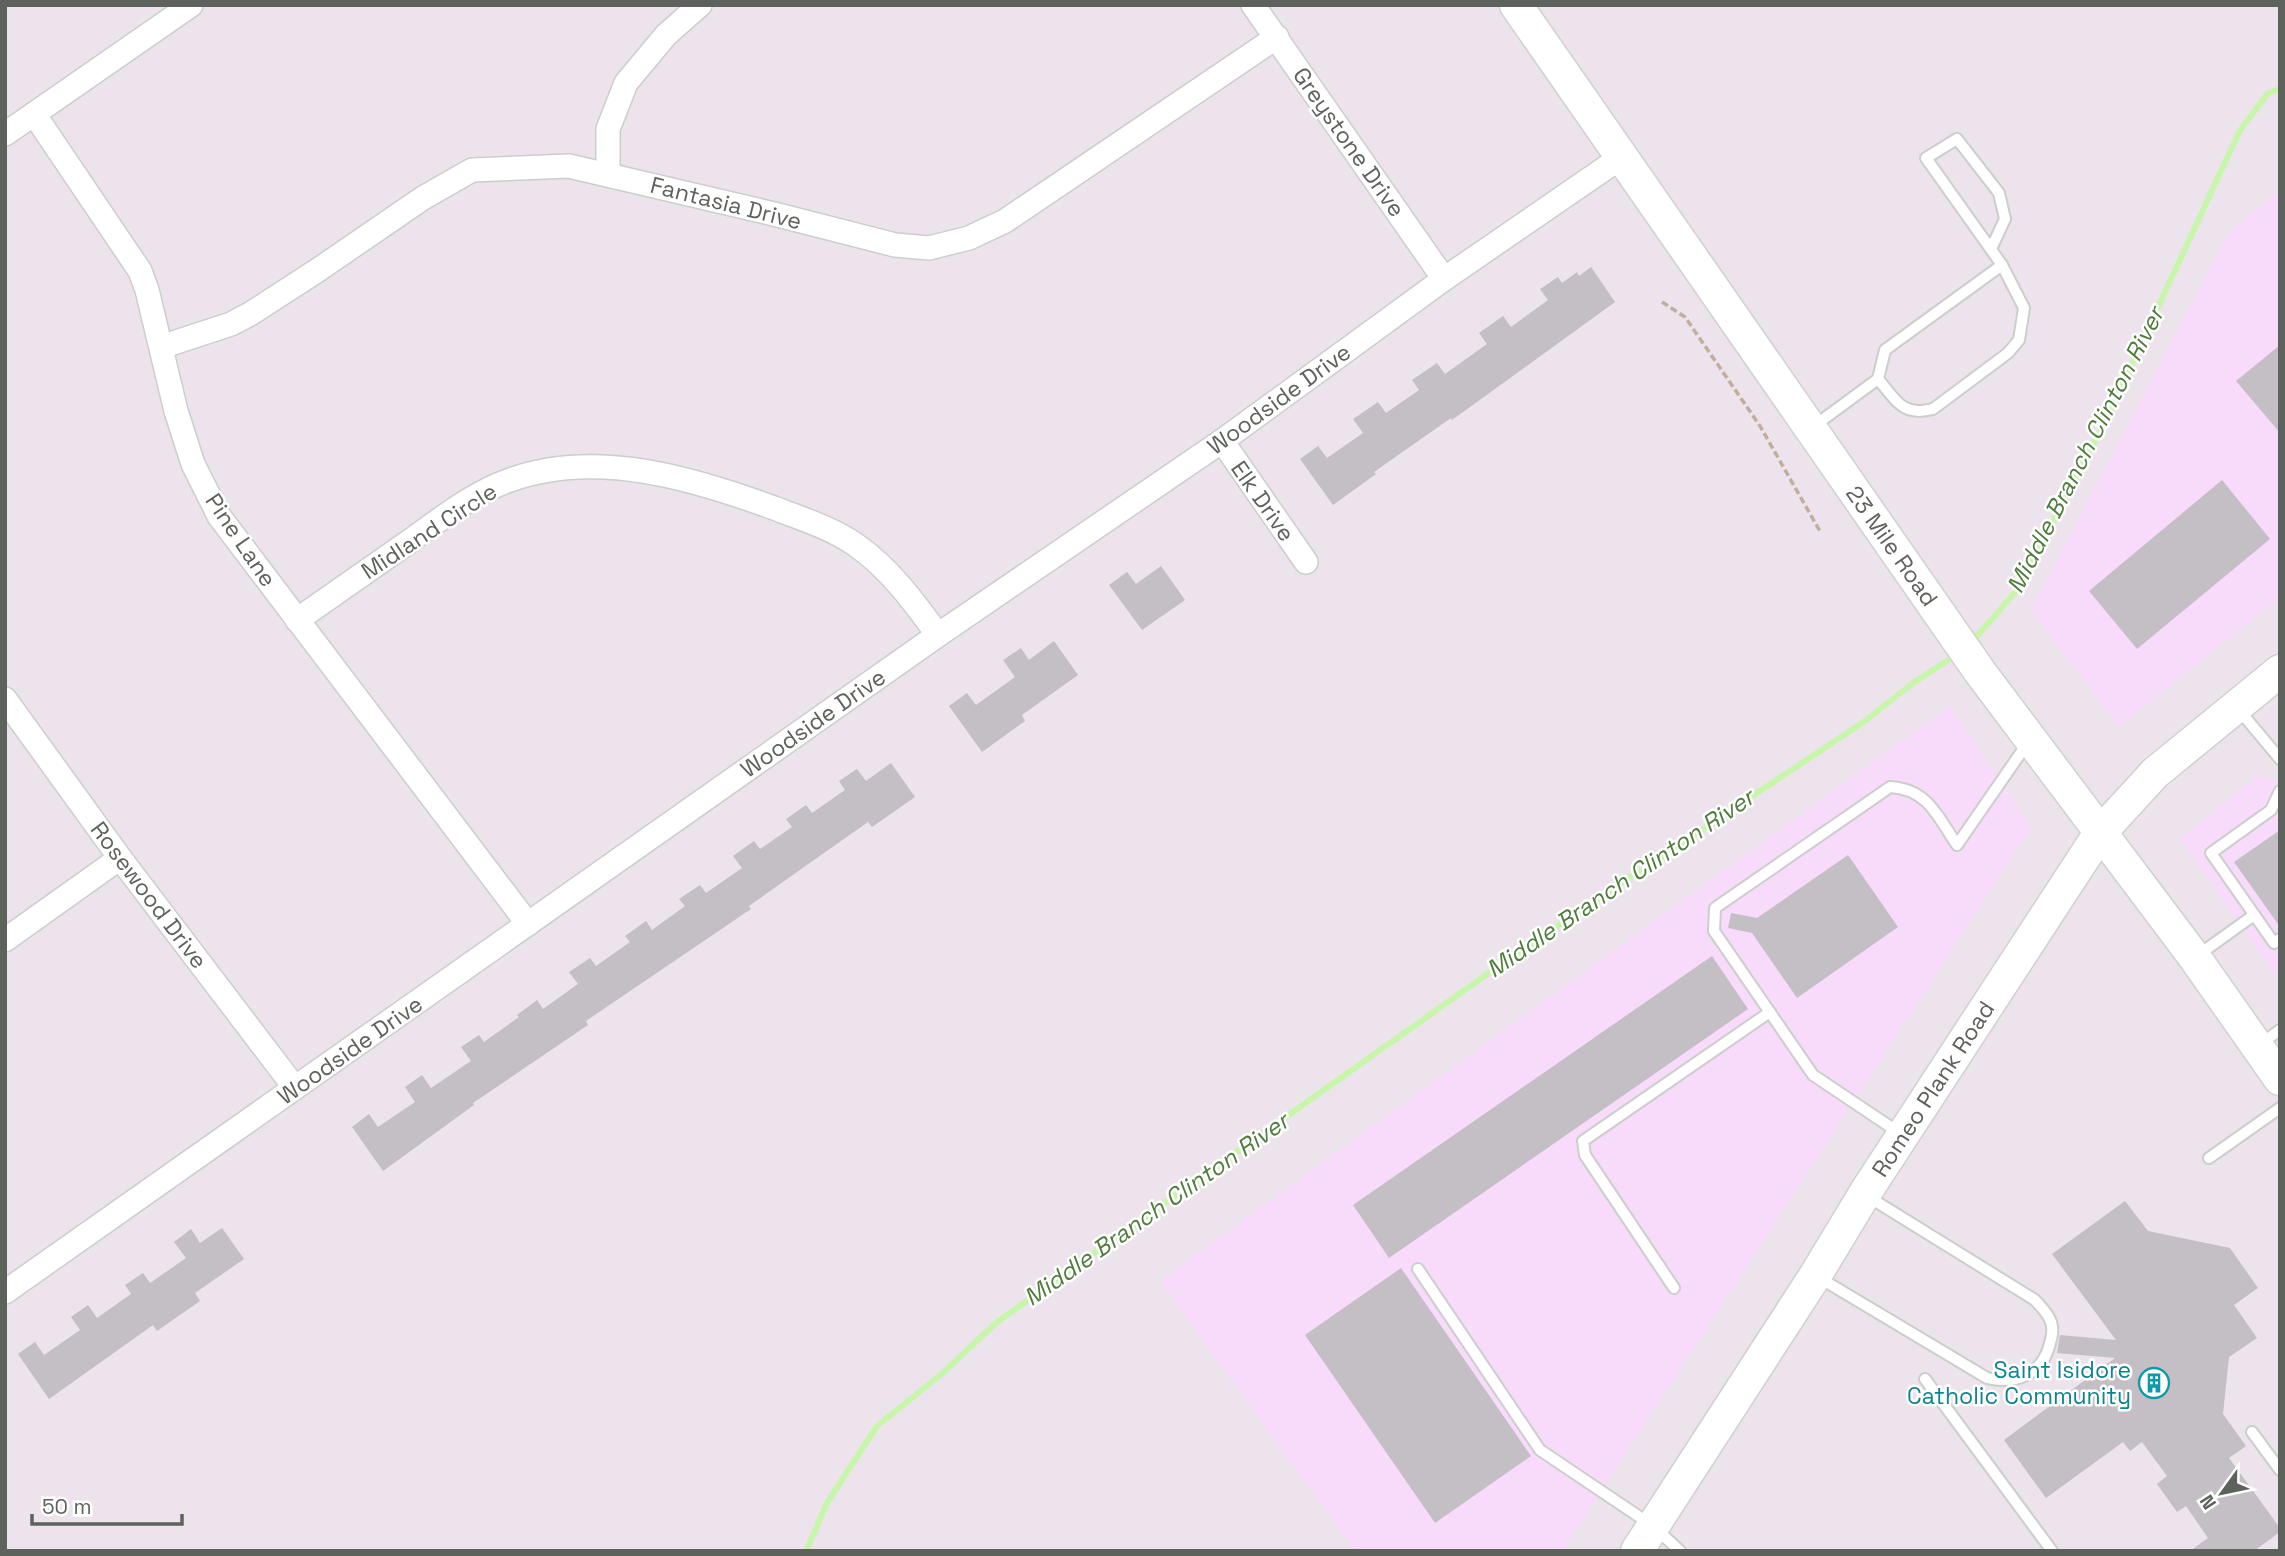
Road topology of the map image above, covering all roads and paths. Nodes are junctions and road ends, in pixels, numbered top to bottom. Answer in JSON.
{"nodes":[{"id":1,"x":191,"y":5,"type":"edge"},
{"id":2,"x":700,"y":5,"type":"edge"},
{"id":3,"x":1253,"y":5,"type":"edge"},
{"id":4,"x":1516,"y":5,"type":"edge"},
{"id":5,"x":1277,"y":37,"type":"junction"},
{"id":6,"x":34,"y":114,"type":"junction"},
{"id":7,"x":5,"y":135,"type":"edge"},
{"id":8,"x":1623,"y":156,"type":"junction"},
{"id":9,"x":608,"y":174,"type":"junction"},
{"id":10,"x":1991,"y":249,"type":"junction"},
{"id":11,"x":2002,"y":265,"type":"junction"},
{"id":12,"x":1444,"y":279,"type":"junction"},
{"id":13,"x":1662,"y":302,"type":"dead end"},
{"id":14,"x":161,"y":347,"type":"junction"},
{"id":15,"x":1878,"y":379,"type":"junction"},
{"id":16,"x":1812,"y":428,"type":"junction"},
{"id":17,"x":1222,"y":441,"type":"junction"},
{"id":18,"x":1821,"y":533,"type":"dead end"},
{"id":19,"x":1306,"y":562,"type":"dead end"},
{"id":20,"x":297,"y":620,"type":"junction"},
{"id":21,"x":938,"y":635,"type":"junction"},
{"id":22,"x":2280,"y":671,"type":"edge"},
{"id":23,"x":5,"y":699,"type":"edge"},
{"id":24,"x":2236,"y":707,"type":"junction"},
{"id":25,"x":2031,"y":739,"type":"junction"},
{"id":26,"x":2280,"y":759,"type":"edge"},
{"id":27,"x":2280,"y":791,"type":"edge"},
{"id":28,"x":2100,"y":833,"type":"junction"},
{"id":29,"x":120,"y":858,"type":"junction"},
{"id":30,"x":2254,"y":915,"type":"junction"},
{"id":31,"x":528,"y":924,"type":"junction"},
{"id":32,"x":2280,"y":939,"type":"edge"},
{"id":33,"x":5,"y":940,"type":"edge"},
{"id":34,"x":2194,"y":958,"type":"junction"},
{"id":35,"x":1770,"y":1012,"type":"junction"},
{"id":36,"x":2268,"y":1039,"type":"edge"},
{"id":37,"x":2278,"y":1073,"type":"edge"},
{"id":38,"x":295,"y":1088,"type":"junction"},
{"id":39,"x":2280,"y":1108,"type":"edge"},
{"id":40,"x":1903,"y":1136,"type":"junction"},
{"id":41,"x":2209,"y":1158,"type":"dead end"},
{"id":42,"x":1864,"y":1195,"type":"junction"},
{"id":43,"x":1418,"y":1269,"type":"dead end"},
{"id":44,"x":1815,"y":1276,"type":"junction"},
{"id":45,"x":1674,"y":1288,"type":"dead end"},
{"id":46,"x":5,"y":1292,"type":"edge"},
{"id":47,"x":1925,"y":1379,"type":"dead end"},
{"id":48,"x":2252,"y":1432,"type":"dead end"},
{"id":49,"x":2280,"y":1470,"type":"edge"},
{"id":50,"x":1645,"y":1539,"type":"edge"},
{"id":51,"x":1680,"y":1551,"type":"edge"},
{"id":52,"x":2052,"y":1551,"type":"edge"}],
"edges":[{"from":1,"to":6,"type":"street"},
{"from":2,"to":9,"type":"street"},
{"from":3,"to":5,"type":"street","name":"Greystone Drive"},
{"from":4,"to":8,"type":"main road","name":"23 Mile Road"},
{"from":5,"to":9,"type":"street","name":"Fantasia Drive"},
{"from":5,"to":12,"type":"street","name":"Greystone Drive"},
{"from":6,"to":7,"type":"street"},
{"from":6,"to":14,"type":"street","name":"Pine Lane"},
{"from":8,"to":12,"type":"street","name":"Woodside Drive"},
{"from":8,"to":16,"type":"main road","name":"23 Mile Road"},
{"from":9,"to":14,"type":"street","name":"Fantasia Drive"},
{"from":10,"to":10,"type":"lane"},
{"from":10,"to":11,"type":"lane"},
{"from":11,"to":15,"type":"lane"},
{"from":11,"to":15,"type":"lane"},
{"from":12,"to":17,"type":"street","name":"Woodside Drive"},
{"from":13,"to":18,"type":"path"},
{"from":14,"to":20,"type":"street","name":"Pine Lane"},
{"from":15,"to":16,"type":"lane"},
{"from":16,"to":25,"type":"main road","name":"23 Mile Road"},
{"from":17,"to":19,"type":"street","name":"Elk Drive"},
{"from":17,"to":21,"type":"street","name":"Woodside Drive"},
{"from":20,"to":21,"type":"street","name":"Midland Circle"},
{"from":20,"to":31,"type":"street","name":"Pine Lane"},
{"from":21,"to":31,"type":"street","name":"Woodside Drive"},
{"from":22,"to":24,"type":"main road","name":"Romeo Plank Road"},
{"from":23,"to":29,"type":"street","name":"Rosewood Drive"},
{"from":24,"to":26,"type":"lane"},
{"from":24,"to":28,"type":"main road","name":"Romeo Plank Road"},
{"from":25,"to":28,"type":"main road","name":"23 Mile Road"},
{"from":25,"to":35,"type":"lane"},
{"from":27,"to":30,"type":"lane"},
{"from":28,"to":34,"type":"main road","name":"23 Mile Road"},
{"from":28,"to":40,"type":"main road","name":"Romeo Plank Road"},
{"from":29,"to":33,"type":"street"},
{"from":29,"to":38,"type":"street","name":"Rosewood Drive"},
{"from":30,"to":32,"type":"lane"},
{"from":30,"to":34,"type":"lane"},
{"from":31,"to":38,"type":"street","name":"Woodside Drive"},
{"from":34,"to":36,"type":"main road","name":"23 Mile Road"},
{"from":35,"to":40,"type":"lane"},
{"from":35,"to":45,"type":"lane"},
{"from":36,"to":37,"type":"main road","name":"23 Mile Road"},
{"from":38,"to":46,"type":"street","name":"Woodside Drive"},
{"from":39,"to":41,"type":"lane"},
{"from":40,"to":42,"type":"main road","name":"Romeo Plank Road"},
{"from":42,"to":44,"type":"main road","name":"Romeo Plank Road"},
{"from":42,"to":44,"type":"lane"},
{"from":43,"to":50,"type":"lane"},
{"from":44,"to":50,"type":"main road","name":"Romeo Plank Road"},
{"from":47,"to":52,"type":"lane"},
{"from":48,"to":49,"type":"lane"},
{"from":50,"to":51,"type":"lane"}]}
